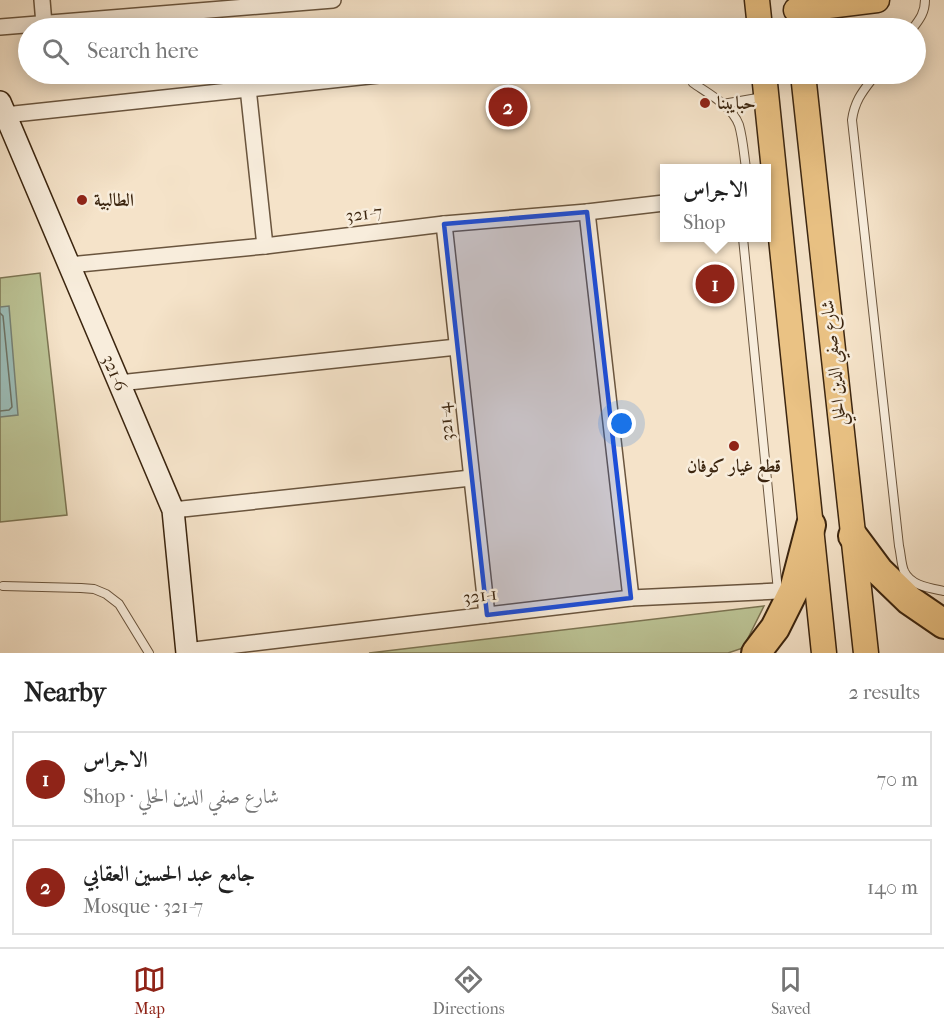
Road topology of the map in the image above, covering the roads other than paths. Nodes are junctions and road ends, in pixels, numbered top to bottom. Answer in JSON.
{"nodes":[{"id":1,"x":42,"y":0,"type":"edge"},
{"id":2,"x":333,"y":0,"type":"edge"},
{"id":3,"x":757,"y":0,"type":"edge"},
{"id":4,"x":877,"y":0,"type":"edge"},
{"id":5,"x":925,"y":0,"type":"edge"},
{"id":6,"x":796,"y":13,"type":"edge"},
{"id":7,"x":44,"y":18,"type":"edge"},
{"id":8,"x":116,"y":18,"type":"edge"},
{"id":9,"x":759,"y":18,"type":"edge"},
{"id":10,"x":921,"y":18,"type":"edge"},
{"id":11,"x":18,"y":26,"type":"edge"},
{"id":12,"x":0,"y":27,"type":"edge"},
{"id":13,"x":288,"y":84,"type":"edge"},
{"id":14,"x":694,"y":84,"type":"edge"},
{"id":15,"x":804,"y":84,"type":"edge"},
{"id":16,"x":868,"y":84,"type":"edge"},
{"id":17,"x":766,"y":85,"type":"edge"},
{"id":18,"x":248,"y":88,"type":"junction"},
{"id":19,"x":723,"y":104,"type":"junction"},
{"id":20,"x":3,"y":109,"type":"edge"},
{"id":21,"x":745,"y":164,"type":"edge"},
{"id":22,"x":770,"y":164,"type":"edge"},
{"id":23,"x":771,"y":190,"type":"edge"},
{"id":24,"x":660,"y":203,"type":"edge"},
{"id":25,"x":587,"y":212,"type":"junction"},
{"id":26,"x":444,"y":224,"type":"junction"},
{"id":27,"x":743,"y":242,"type":"edge"},
{"id":28,"x":265,"y":246,"type":"junction"},
{"id":29,"x":69,"y":265,"type":"junction"},
{"id":30,"x":457,"y":347,"type":"junction"},
{"id":31,"x":119,"y":383,"type":"junction"},
{"id":32,"x":471,"y":478,"type":"junction"},
{"id":33,"x":173,"y":510,"type":"junction"},
{"id":34,"x":811,"y":525,"type":"junction"},
{"id":35,"x":853,"y":536,"type":"junction"},
{"id":36,"x":3,"y":586,"type":"dead end"},
{"id":37,"x":778,"y":591,"type":"joint"},
{"id":38,"x":944,"y":591,"type":"edge"},
{"id":39,"x":631,"y":598,"type":"junction"},
{"id":40,"x":487,"y":615,"type":"junction"},
{"id":41,"x":944,"y":624,"type":"edge"},
{"id":42,"x":180,"y":652,"type":"edge"},
{"id":43,"x":149,"y":653,"type":"edge"},
{"id":44,"x":756,"y":653,"type":"edge"},
{"id":45,"x":824,"y":653,"type":"edge"},
{"id":46,"x":866,"y":653,"type":"edge"}],
"edges":[{"from":1,"to":7,"type":"street"},
{"from":2,"to":8,"type":"street"},
{"from":3,"to":9,"type":"main road"},
{"from":4,"to":6,"type":"main road"},
{"from":5,"to":10,"type":"lane"},
{"from":11,"to":12,"type":"street"},
{"from":13,"to":18,"type":"street"},
{"from":14,"to":19,"type":"lane"},
{"from":15,"to":35,"type":"main road","name":"شارع صفي الدين الحلي"},
{"from":16,"to":38,"type":"lane"},
{"from":17,"to":19,"type":"lane"},
{"from":17,"to":22,"type":"main road"},
{"from":18,"to":20,"type":"street"},
{"from":18,"to":28,"type":"street"},
{"from":19,"to":21,"type":"lane"},
{"from":20,"to":29,"type":"street","name":"321-6"},
{"from":23,"to":34,"type":"main road"},
{"from":24,"to":25,"type":"street","name":"321-7"},
{"from":25,"to":26,"type":"street","name":"321-7"},
{"from":25,"to":39,"type":"street"},
{"from":26,"to":28,"type":"street","name":"321-7"},
{"from":26,"to":30,"type":"street","name":"321-4"},
{"from":27,"to":37,"type":"lane"},
{"from":28,"to":29,"type":"street","name":"321-7"},
{"from":29,"to":31,"type":"street","name":"321-6"},
{"from":30,"to":31,"type":"street"},
{"from":30,"to":32,"type":"street","name":"321-4"},
{"from":31,"to":33,"type":"street","name":"321-6"},
{"from":32,"to":33,"type":"street"},
{"from":32,"to":40,"type":"street","name":"321-4"},
{"from":33,"to":42,"type":"street","name":"321-6"},
{"from":34,"to":44,"type":"highway"},
{"from":34,"to":45,"type":"main road"},
{"from":35,"to":41,"type":"highway"},
{"from":35,"to":46,"type":"main road","name":"شارع صفي الدين الحلي"},
{"from":36,"to":43,"type":"lane"},
{"from":37,"to":39,"type":"street","name":"321-1"},
{"from":39,"to":40,"type":"street","name":"321-1"},
{"from":40,"to":42,"type":"street","name":"321-1"}]}
